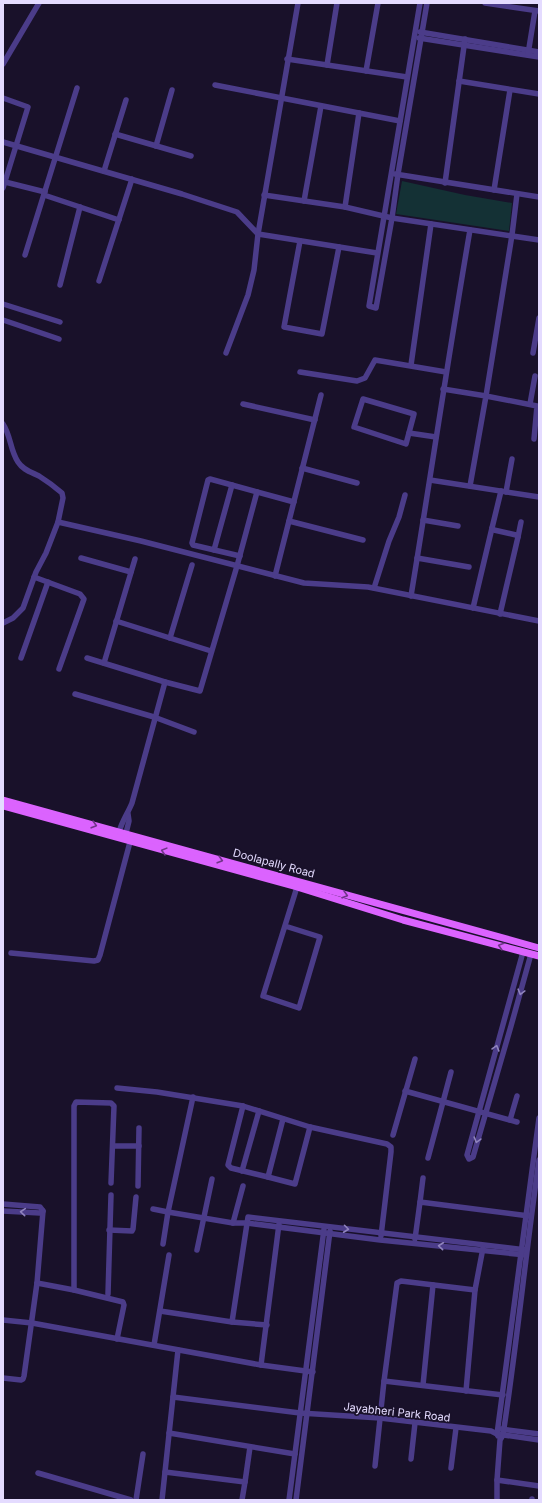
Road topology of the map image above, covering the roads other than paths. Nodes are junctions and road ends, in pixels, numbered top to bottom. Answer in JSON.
{"nodes":[{"id":1,"x":39,"y":3,"type":"edge"},
{"id":2,"x":298,"y":3,"type":"edge"},
{"id":3,"x":337,"y":3,"type":"edge"},
{"id":4,"x":378,"y":3,"type":"edge"},
{"id":5,"x":420,"y":3,"type":"edge"},
{"id":6,"x":427,"y":3,"type":"edge"},
{"id":7,"x":485,"y":3,"type":"edge"},
{"id":8,"x":516,"y":5,"type":"edge"},
{"id":9,"x":537,"y":11,"type":"edge"},
{"id":10,"x":422,"y":32,"type":"junction"},
{"id":11,"x":415,"y":34,"type":"junction"},
{"id":12,"x":421,"y":38,"type":"junction"},
{"id":13,"x":465,"y":42,"type":"junction"},
{"id":14,"x":539,"y":52,"type":"edge"},
{"id":15,"x":528,"y":53,"type":"junction"},
{"id":16,"x":539,"y":57,"type":"edge"},
{"id":17,"x":287,"y":59,"type":"junction"},
{"id":18,"x":3,"y":64,"type":"edge"},
{"id":19,"x":326,"y":65,"type":"junction"},
{"id":20,"x":366,"y":71,"type":"junction"},
{"id":21,"x":407,"y":77,"type":"junction"},
{"id":22,"x":459,"y":81,"type":"junction"},
{"id":23,"x":215,"y":85,"type":"dead end"},
{"id":24,"x":77,"y":88,"type":"dead end"},
{"id":25,"x":172,"y":90,"type":"dead end"},
{"id":26,"x":510,"y":90,"type":"junction"},
{"id":27,"x":539,"y":94,"type":"edge"},
{"id":28,"x":3,"y":98,"type":"edge"},
{"id":29,"x":280,"y":98,"type":"junction"},
{"id":30,"x":126,"y":100,"type":"dead end"},
{"id":31,"x":321,"y":106,"type":"junction"},
{"id":32,"x":359,"y":113,"type":"junction"},
{"id":33,"x":400,"y":121,"type":"junction"},
{"id":34,"x":115,"y":134,"type":"junction"},
{"id":35,"x":3,"y":142,"type":"edge"},
{"id":36,"x":156,"y":146,"type":"junction"},
{"id":37,"x":16,"y":147,"type":"junction"},
{"id":38,"x":191,"y":156,"type":"dead end"},
{"id":39,"x":56,"y":158,"type":"junction"},
{"id":40,"x":104,"y":171,"type":"junction"},
{"id":41,"x":391,"y":173,"type":"junction"},
{"id":42,"x":398,"y":174,"type":"junction"},
{"id":43,"x":132,"y":179,"type":"junction"},
{"id":44,"x":445,"y":183,"type":"junction"},
{"id":45,"x":4,"y":184,"type":"edge"},
{"id":46,"x":494,"y":190,"type":"junction"},
{"id":47,"x":44,"y":193,"type":"junction"},
{"id":48,"x":517,"y":194,"type":"junction"},
{"id":49,"x":264,"y":195,"type":"junction"},
{"id":50,"x":539,"y":197,"type":"edge"},
{"id":51,"x":304,"y":201,"type":"junction"},
{"id":52,"x":80,"y":207,"type":"junction"},
{"id":53,"x":344,"y":207,"type":"junction"},
{"id":54,"x":384,"y":217,"type":"junction"},
{"id":55,"x":392,"y":218,"type":"junction"},
{"id":56,"x":119,"y":220,"type":"junction"},
{"id":57,"x":431,"y":224,"type":"junction"},
{"id":58,"x":470,"y":230,"type":"junction"},
{"id":59,"x":258,"y":234,"type":"junction"},
{"id":60,"x":512,"y":235,"type":"junction"},
{"id":61,"x":539,"y":240,"type":"edge"},
{"id":62,"x":300,"y":241,"type":"junction"},
{"id":63,"x":339,"y":247,"type":"junction"},
{"id":64,"x":378,"y":253,"type":"junction"},
{"id":65,"x":24,"y":255,"type":"dead end"},
{"id":66,"x":99,"y":281,"type":"dead end"},
{"id":67,"x":60,"y":285,"type":"dead end"},
{"id":68,"x":3,"y":304,"type":"edge"},
{"id":69,"x":539,"y":318,"type":"edge"},
{"id":70,"x":3,"y":320,"type":"edge"},
{"id":71,"x":60,"y":322,"type":"dead end"},
{"id":72,"x":58,"y":339,"type":"dead end"},
{"id":73,"x":533,"y":353,"type":"dead end"},
{"id":74,"x":226,"y":354,"type":"dead end"},
{"id":75,"x":411,"y":365,"type":"junction"},
{"id":76,"x":300,"y":372,"type":"dead end"},
{"id":77,"x":446,"y":372,"type":"junction"},
{"id":78,"x":535,"y":376,"type":"dead end"},
{"id":79,"x":443,"y":389,"type":"junction"},
{"id":80,"x":321,"y":395,"type":"dead end"},
{"id":81,"x":486,"y":396,"type":"junction"},
{"id":82,"x":243,"y":404,"type":"dead end"},
{"id":83,"x":530,"y":404,"type":"junction"},
{"id":84,"x":315,"y":420,"type":"junction"},
{"id":85,"x":3,"y":424,"type":"edge"},
{"id":86,"x":409,"y":433,"type":"junction"},
{"id":87,"x":436,"y":437,"type":"junction"},
{"id":88,"x":534,"y":439,"type":"dead end"},
{"id":89,"x":512,"y":459,"type":"dead end"},
{"id":90,"x":302,"y":468,"type":"junction"},
{"id":91,"x":430,"y":480,"type":"junction"},
{"id":92,"x":357,"y":483,"type":"dead end"},
{"id":93,"x":232,"y":485,"type":"junction"},
{"id":94,"x":470,"y":486,"type":"junction"},
{"id":95,"x":257,"y":492,"type":"junction"},
{"id":96,"x":504,"y":492,"type":"junction"},
{"id":97,"x":405,"y":495,"type":"dead end"},
{"id":98,"x":539,"y":497,"type":"edge"},
{"id":99,"x":294,"y":502,"type":"junction"},
{"id":100,"x":423,"y":520,"type":"junction"},
{"id":101,"x":289,"y":521,"type":"junction"},
{"id":102,"x":58,"y":522,"type":"junction"},
{"id":103,"x":521,"y":522,"type":"dead end"},
{"id":104,"x":458,"y":526,"type":"dead end"},
{"id":105,"x":492,"y":528,"type":"junction"},
{"id":106,"x":518,"y":537,"type":"junction"},
{"id":107,"x":364,"y":540,"type":"dead end"},
{"id":108,"x":214,"y":550,"type":"junction"},
{"id":109,"x":240,"y":556,"type":"junction"},
{"id":110,"x":81,"y":558,"type":"dead end"},
{"id":111,"x":417,"y":558,"type":"junction"},
{"id":112,"x":135,"y":559,"type":"dead end"},
{"id":113,"x":192,"y":565,"type":"dead end"},
{"id":114,"x":237,"y":566,"type":"junction"},
{"id":115,"x":469,"y":568,"type":"dead end"},
{"id":116,"x":131,"y":572,"type":"junction"},
{"id":117,"x":275,"y":576,"type":"junction"},
{"id":118,"x":34,"y":577,"type":"junction"},
{"id":119,"x":48,"y":582,"type":"junction"},
{"id":120,"x":374,"y":588,"type":"junction"},
{"id":121,"x":411,"y":596,"type":"junction"},
{"id":122,"x":473,"y":608,"type":"junction"},
{"id":123,"x":500,"y":614,"type":"junction"},
{"id":124,"x":116,"y":621,"type":"junction"},
{"id":125,"x":539,"y":621,"type":"edge"},
{"id":126,"x":3,"y":623,"type":"edge"},
{"id":127,"x":170,"y":638,"type":"junction"},
{"id":128,"x":211,"y":651,"type":"junction"},
{"id":129,"x":21,"y":658,"type":"dead end"},
{"id":130,"x":87,"y":658,"type":"dead end"},
{"id":131,"x":104,"y":663,"type":"junction"},
{"id":132,"x":59,"y":670,"type":"dead end"},
{"id":133,"x":165,"y":682,"type":"junction"},
{"id":134,"x":74,"y":694,"type":"dead end"},
{"id":135,"x":154,"y":717,"type":"junction"},
{"id":136,"x":194,"y":732,"type":"dead end"},
{"id":137,"x":3,"y":800,"type":"edge"},
{"id":138,"x":3,"y":806,"type":"edge"},
{"id":139,"x":122,"y":833,"type":"junction"},
{"id":140,"x":130,"y":842,"type":"junction"},
{"id":141,"x":297,"y":887,"type":"junction"},
{"id":142,"x":285,"y":926,"type":"junction"},
{"id":143,"x":470,"y":933,"type":"junction"},
{"id":144,"x":539,"y":948,"type":"edge"},
{"id":145,"x":523,"y":952,"type":"junction"},
{"id":146,"x":11,"y":953,"type":"dead end"},
{"id":147,"x":531,"y":954,"type":"junction"},
{"id":148,"x":539,"y":956,"type":"edge"},
{"id":149,"x":507,"y":1007,"type":"junction"},
{"id":150,"x":516,"y":1010,"type":"junction"},
{"id":151,"x":415,"y":1059,"type":"dead end"},
{"id":152,"x":451,"y":1072,"type":"dead end"},
{"id":153,"x":488,"y":1073,"type":"junction"},
{"id":154,"x":496,"y":1076,"type":"junction"},
{"id":155,"x":118,"y":1088,"type":"dead end"},
{"id":156,"x":405,"y":1092,"type":"junction"},
{"id":157,"x":517,"y":1096,"type":"dead end"},
{"id":158,"x":193,"y":1097,"type":"junction"},
{"id":159,"x":442,"y":1102,"type":"junction"},
{"id":160,"x":243,"y":1106,"type":"junction"},
{"id":161,"x":259,"y":1111,"type":"junction"},
{"id":162,"x":477,"y":1112,"type":"junction"},
{"id":163,"x":485,"y":1114,"type":"junction"},
{"id":164,"x":539,"y":1118,"type":"edge"},
{"id":165,"x":283,"y":1119,"type":"junction"},
{"id":166,"x":510,"y":1120,"type":"junction"},
{"id":167,"x":517,"y":1122,"type":"dead end"},
{"id":168,"x":310,"y":1127,"type":"junction"},
{"id":169,"x":140,"y":1128,"type":"dead end"},
{"id":170,"x":393,"y":1135,"type":"dead end"},
{"id":171,"x":113,"y":1146,"type":"junction"},
{"id":172,"x":139,"y":1146,"type":"junction"},
{"id":173,"x":537,"y":1153,"type":"edge"},
{"id":174,"x":428,"y":1158,"type":"dead end"},
{"id":175,"x":539,"y":1160,"type":"edge"},
{"id":176,"x":242,"y":1171,"type":"junction"},
{"id":177,"x":268,"y":1177,"type":"junction"},
{"id":178,"x":423,"y":1178,"type":"dead end"},
{"id":179,"x":212,"y":1179,"type":"dead end"},
{"id":180,"x":111,"y":1183,"type":"dead end"},
{"id":181,"x":138,"y":1186,"type":"dead end"},
{"id":182,"x":243,"y":1186,"type":"dead end"},
{"id":183,"x":111,"y":1195,"type":"dead end"},
{"id":184,"x":136,"y":1197,"type":"dead end"},
{"id":185,"x":420,"y":1202,"type":"junction"},
{"id":186,"x":3,"y":1204,"type":"edge"},
{"id":187,"x":42,"y":1209,"type":"junction"},
{"id":188,"x":153,"y":1209,"type":"dead end"},
{"id":189,"x":3,"y":1210,"type":"edge"},
{"id":190,"x":168,"y":1212,"type":"junction"},
{"id":191,"x":529,"y":1216,"type":"junction"},
{"id":192,"x":204,"y":1218,"type":"junction"},
{"id":193,"x":247,"y":1220,"type":"junction"},
{"id":194,"x":233,"y":1223,"type":"junction"},
{"id":195,"x":279,"y":1225,"type":"junction"},
{"id":196,"x":109,"y":1230,"type":"junction"},
{"id":197,"x":327,"y":1230,"type":"junction"},
{"id":198,"x":382,"y":1233,"type":"junction"},
{"id":199,"x":416,"y":1237,"type":"junction"},
{"id":200,"x":380,"y":1240,"type":"junction"},
{"id":201,"x":163,"y":1244,"type":"dead end"},
{"id":202,"x":415,"y":1244,"type":"junction"},
{"id":203,"x":483,"y":1248,"type":"junction"},
{"id":204,"x":197,"y":1250,"type":"dead end"},
{"id":205,"x":524,"y":1252,"type":"junction"},
{"id":206,"x":169,"y":1255,"type":"dead end"},
{"id":207,"x":318,"y":1277,"type":"junction"},
{"id":208,"x":325,"y":1278,"type":"junction"},
{"id":209,"x":37,"y":1283,"type":"junction"},
{"id":210,"x":433,"y":1285,"type":"junction"},
{"id":211,"x":74,"y":1290,"type":"junction"},
{"id":212,"x":475,"y":1290,"type":"junction"},
{"id":213,"x":107,"y":1296,"type":"junction"},
{"id":214,"x":160,"y":1311,"type":"junction"},
{"id":215,"x":3,"y":1320,"type":"edge"},
{"id":216,"x":232,"y":1322,"type":"junction"},
{"id":217,"x":32,"y":1323,"type":"junction"},
{"id":218,"x":267,"y":1325,"type":"junction"},
{"id":219,"x":117,"y":1339,"type":"junction"},
{"id":220,"x":154,"y":1345,"type":"junction"},
{"id":221,"x":178,"y":1350,"type":"junction"},
{"id":222,"x":261,"y":1365,"type":"junction"},
{"id":223,"x":306,"y":1371,"type":"junction"},
{"id":224,"x":313,"y":1372,"type":"junction"},
{"id":225,"x":3,"y":1378,"type":"edge"},
{"id":226,"x":384,"y":1381,"type":"junction"},
{"id":227,"x":423,"y":1385,"type":"junction"},
{"id":228,"x":466,"y":1391,"type":"junction"},
{"id":229,"x":503,"y":1395,"type":"junction"},
{"id":230,"x":173,"y":1397,"type":"junction"},
{"id":231,"x":300,"y":1413,"type":"junction"},
{"id":232,"x":308,"y":1413,"type":"junction"},
{"id":233,"x":380,"y":1418,"type":"junction"},
{"id":234,"x":415,"y":1423,"type":"junction"},
{"id":235,"x":456,"y":1428,"type":"junction"},
{"id":236,"x":169,"y":1433,"type":"junction"},
{"id":237,"x":500,"y":1434,"type":"junction"},
{"id":238,"x":539,"y":1434,"type":"edge"},
{"id":239,"x":539,"y":1440,"type":"edge"},
{"id":240,"x":250,"y":1446,"type":"junction"},
{"id":241,"x":143,"y":1454,"type":"dead end"},
{"id":242,"x":295,"y":1454,"type":"junction"},
{"id":243,"x":411,"y":1458,"type":"dead end"},
{"id":244,"x":375,"y":1466,"type":"dead end"},
{"id":245,"x":452,"y":1468,"type":"dead end"},
{"id":246,"x":165,"y":1472,"type":"junction"},
{"id":247,"x":38,"y":1473,"type":"dead end"},
{"id":248,"x":497,"y":1480,"type":"junction"},
{"id":249,"x":245,"y":1482,"type":"junction"},
{"id":250,"x":539,"y":1486,"type":"edge"},
{"id":251,"x":131,"y":1500,"type":"edge"},
{"id":252,"x":136,"y":1500,"type":"edge"},
{"id":253,"x":162,"y":1500,"type":"edge"},
{"id":254,"x":242,"y":1500,"type":"edge"},
{"id":255,"x":289,"y":1500,"type":"edge"},
{"id":256,"x":296,"y":1500,"type":"edge"},
{"id":257,"x":497,"y":1500,"type":"edge"}],
"edges":[{"from":1,"to":18,"type":"street"},
{"from":2,"to":17,"type":"street"},
{"from":3,"to":19,"type":"street"},
{"from":4,"to":20,"type":"street"},
{"from":5,"to":11,"type":"street"},
{"from":6,"to":10,"type":"street"},
{"from":7,"to":8,"type":"street"},
{"from":8,"to":9,"type":"street"},
{"from":9,"to":15,"type":"street"},
{"from":10,"to":11,"type":"street"},
{"from":10,"to":12,"type":"street"},
{"from":10,"to":13,"type":"street"},
{"from":11,"to":12,"type":"street"},
{"from":11,"to":21,"type":"street"},
{"from":12,"to":13,"type":"street"},
{"from":12,"to":42,"type":"street"},
{"from":13,"to":15,"type":"street"},
{"from":13,"to":22,"type":"street"},
{"from":14,"to":15,"type":"street"},
{"from":15,"to":16,"type":"street"},
{"from":17,"to":19,"type":"street"},
{"from":17,"to":29,"type":"street"},
{"from":19,"to":20,"type":"street"},
{"from":20,"to":21,"type":"street"},
{"from":21,"to":33,"type":"street"},
{"from":22,"to":26,"type":"street"},
{"from":22,"to":44,"type":"street"},
{"from":23,"to":29,"type":"street"},
{"from":24,"to":39,"type":"street"},
{"from":25,"to":36,"type":"street"},
{"from":26,"to":27,"type":"street"},
{"from":26,"to":46,"type":"street"},
{"from":28,"to":37,"type":"street"},
{"from":29,"to":31,"type":"street"},
{"from":29,"to":49,"type":"street"},
{"from":30,"to":34,"type":"street"},
{"from":31,"to":32,"type":"street"},
{"from":31,"to":51,"type":"street"},
{"from":32,"to":33,"type":"street"},
{"from":32,"to":53,"type":"street"},
{"from":33,"to":41,"type":"street"},
{"from":34,"to":36,"type":"street"},
{"from":34,"to":40,"type":"street"},
{"from":35,"to":37,"type":"street"},
{"from":36,"to":38,"type":"street"},
{"from":37,"to":39,"type":"street"},
{"from":37,"to":45,"type":"street"},
{"from":39,"to":40,"type":"street"},
{"from":39,"to":47,"type":"street"},
{"from":40,"to":43,"type":"street"},
{"from":41,"to":42,"type":"street"},
{"from":41,"to":54,"type":"street"},
{"from":42,"to":44,"type":"street"},
{"from":42,"to":55,"type":"street"},
{"from":43,"to":56,"type":"street"},
{"from":43,"to":59,"type":"street"},
{"from":44,"to":46,"type":"street"},
{"from":45,"to":47,"type":"street"},
{"from":46,"to":48,"type":"street"},
{"from":47,"to":52,"type":"street"},
{"from":47,"to":65,"type":"street"},
{"from":48,"to":50,"type":"street"},
{"from":48,"to":60,"type":"street"},
{"from":49,"to":51,"type":"street"},
{"from":49,"to":59,"type":"street"},
{"from":51,"to":53,"type":"street"},
{"from":52,"to":56,"type":"street"},
{"from":52,"to":67,"type":"street"},
{"from":53,"to":54,"type":"street"},
{"from":54,"to":55,"type":"street"},
{"from":54,"to":64,"type":"street"},
{"from":55,"to":57,"type":"street"},
{"from":55,"to":64,"type":"street"},
{"from":56,"to":66,"type":"street"},
{"from":57,"to":58,"type":"street"},
{"from":57,"to":75,"type":"street"},
{"from":58,"to":60,"type":"street"},
{"from":58,"to":77,"type":"street"},
{"from":59,"to":62,"type":"street"},
{"from":59,"to":74,"type":"street"},
{"from":60,"to":61,"type":"street"},
{"from":60,"to":81,"type":"street"},
{"from":62,"to":63,"type":"street"},
{"from":62,"to":63,"type":"street"},
{"from":63,"to":64,"type":"street"},
{"from":68,"to":71,"type":"street"},
{"from":69,"to":73,"type":"street"},
{"from":70,"to":72,"type":"street"},
{"from":75,"to":76,"type":"street"},
{"from":75,"to":77,"type":"street"},
{"from":77,"to":79,"type":"street"},
{"from":78,"to":83,"type":"street"},
{"from":79,"to":81,"type":"street"},
{"from":79,"to":87,"type":"street"},
{"from":80,"to":84,"type":"street"},
{"from":81,"to":83,"type":"street"},
{"from":81,"to":94,"type":"street"},
{"from":82,"to":84,"type":"street"},
{"from":83,"to":88,"type":"street"},
{"from":84,"to":90,"type":"street"},
{"from":85,"to":102,"type":"street"},
{"from":86,"to":86,"type":"street"},
{"from":86,"to":87,"type":"street"},
{"from":87,"to":91,"type":"street"},
{"from":89,"to":96,"type":"street"},
{"from":90,"to":92,"type":"street"},
{"from":90,"to":99,"type":"street"},
{"from":91,"to":94,"type":"street"},
{"from":91,"to":100,"type":"street"},
{"from":93,"to":95,"type":"street"},
{"from":93,"to":108,"type":"street"},
{"from":93,"to":108,"type":"street"},
{"from":94,"to":96,"type":"street"},
{"from":95,"to":99,"type":"street"},
{"from":95,"to":109,"type":"street"},
{"from":96,"to":98,"type":"street"},
{"from":96,"to":105,"type":"street"},
{"from":97,"to":120,"type":"street"},
{"from":99,"to":101,"type":"street"},
{"from":100,"to":104,"type":"street"},
{"from":100,"to":111,"type":"street"},
{"from":101,"to":107,"type":"street"},
{"from":101,"to":117,"type":"street"},
{"from":102,"to":114,"type":"street"},
{"from":102,"to":118,"type":"street"},
{"from":103,"to":106,"type":"street"},
{"from":105,"to":106,"type":"street"},
{"from":105,"to":122,"type":"street"},
{"from":106,"to":123,"type":"street"},
{"from":108,"to":109,"type":"street"},
{"from":109,"to":114,"type":"street"},
{"from":110,"to":116,"type":"street"},
{"from":111,"to":115,"type":"street"},
{"from":111,"to":121,"type":"street"},
{"from":112,"to":116,"type":"street"},
{"from":113,"to":127,"type":"street"},
{"from":114,"to":117,"type":"street"},
{"from":114,"to":128,"type":"street"},
{"from":116,"to":124,"type":"street"},
{"from":117,"to":120,"type":"street"},
{"from":118,"to":119,"type":"street"},
{"from":118,"to":126,"type":"street"},
{"from":119,"to":129,"type":"street"},
{"from":119,"to":132,"type":"street"},
{"from":120,"to":121,"type":"street"},
{"from":121,"to":122,"type":"street"},
{"from":122,"to":123,"type":"street"},
{"from":123,"to":125,"type":"street"},
{"from":124,"to":127,"type":"street"},
{"from":124,"to":131,"type":"street"},
{"from":127,"to":128,"type":"street"},
{"from":128,"to":133,"type":"street"},
{"from":130,"to":131,"type":"street"},
{"from":131,"to":133,"type":"street"},
{"from":133,"to":135,"type":"street"},
{"from":134,"to":135,"type":"street"},
{"from":135,"to":136,"type":"street"},
{"from":135,"to":139,"type":"street"},
{"from":137,"to":139,"type":"main road","name":"Doolapally Road","one_way":true},
{"from":138,"to":140,"type":"main road","name":"Doolapally Road"},
{"from":139,"to":143,"type":"main road","name":"Doolapally Road","one_way":true},
{"from":141,"to":140,"type":"main road","name":"Doolapally Road","one_way":true},
{"from":140,"to":146,"type":"street"},
{"from":141,"to":142,"type":"street"},
{"from":141,"to":143,"type":"main road","name":"Doolapally Road"},
{"from":142,"to":142,"type":"street"},
{"from":143,"to":144,"type":"main road","name":"Doolapally Road"},
{"from":145,"to":143,"type":"main road","name":"Doolapally Road","one_way":true},
{"from":145,"to":147,"type":"main road","name":"Doolapally Road"},
{"from":145,"to":149,"type":"street"},
{"from":147,"to":148,"type":"main road","name":"Doolapally Road"},
{"from":147,"to":150,"type":"street","one_way":true},
{"from":149,"to":150,"type":"street"},
{"from":153,"to":149,"type":"street","one_way":true},
{"from":150,"to":154,"type":"street"},
{"from":151,"to":156,"type":"street"},
{"from":152,"to":159,"type":"street"},
{"from":153,"to":154,"type":"street"},
{"from":153,"to":162,"type":"street"},
{"from":154,"to":163,"type":"street"},
{"from":155,"to":158,"type":"street"},
{"from":156,"to":159,"type":"street"},
{"from":156,"to":170,"type":"street"},
{"from":157,"to":166,"type":"street"},
{"from":158,"to":160,"type":"street"},
{"from":158,"to":190,"type":"street"},
{"from":159,"to":162,"type":"street"},
{"from":159,"to":174,"type":"street"},
{"from":160,"to":161,"type":"street"},
{"from":160,"to":176,"type":"street"},
{"from":161,"to":165,"type":"street"},
{"from":161,"to":176,"type":"street"},
{"from":162,"to":163,"type":"street"},
{"from":163,"to":162,"type":"street","one_way":true},
{"from":163,"to":166,"type":"street"},
{"from":164,"to":173,"type":"street"},
{"from":165,"to":168,"type":"street"},
{"from":165,"to":177,"type":"street"},
{"from":166,"to":167,"type":"street"},
{"from":168,"to":177,"type":"street"},
{"from":168,"to":198,"type":"street"},
{"from":169,"to":172,"type":"street"},
{"from":171,"to":172,"type":"street"},
{"from":171,"to":180,"type":"street"},
{"from":171,"to":211,"type":"street"},
{"from":172,"to":181,"type":"street"},
{"from":173,"to":191,"type":"street"},
{"from":175,"to":191,"type":"street"},
{"from":176,"to":177,"type":"street"},
{"from":178,"to":185,"type":"street"},
{"from":179,"to":192,"type":"street"},
{"from":182,"to":194,"type":"street"},
{"from":183,"to":196,"type":"street"},
{"from":184,"to":196,"type":"street"},
{"from":185,"to":191,"type":"street"},
{"from":185,"to":199,"type":"street"},
{"from":186,"to":187,"type":"street"},
{"from":187,"to":189,"type":"street","one_way":true},
{"from":187,"to":209,"type":"street"},
{"from":188,"to":190,"type":"street"},
{"from":190,"to":192,"type":"street"},
{"from":190,"to":201,"type":"street"},
{"from":191,"to":205,"type":"street"},
{"from":192,"to":194,"type":"street"},
{"from":192,"to":204,"type":"street"},
{"from":193,"to":194,"type":"street"},
{"from":193,"to":195,"type":"street"},
{"from":193,"to":216,"type":"street"},
{"from":195,"to":197,"type":"street"},
{"from":195,"to":218,"type":"street"},
{"from":196,"to":213,"type":"street"},
{"from":197,"to":198,"type":"street","one_way":true},
{"from":197,"to":200,"type":"street"},
{"from":197,"to":207,"type":"street"},
{"from":197,"to":208,"type":"street"},
{"from":198,"to":199,"type":"street"},
{"from":198,"to":200,"type":"street"},
{"from":199,"to":202,"type":"street"},
{"from":199,"to":203,"type":"street"},
{"from":200,"to":202,"type":"street"},
{"from":203,"to":202,"type":"street","one_way":true},
{"from":203,"to":205,"type":"street"},
{"from":203,"to":212,"type":"street"},
{"from":205,"to":229,"type":"street"},
{"from":205,"to":237,"type":"street"},
{"from":206,"to":214,"type":"street"},
{"from":207,"to":208,"type":"street"},
{"from":207,"to":223,"type":"street"},
{"from":208,"to":224,"type":"street"},
{"from":209,"to":211,"type":"street"},
{"from":209,"to":217,"type":"street"},
{"from":210,"to":212,"type":"street"},
{"from":210,"to":226,"type":"street"},
{"from":210,"to":227,"type":"street"},
{"from":211,"to":213,"type":"street"},
{"from":212,"to":228,"type":"street"},
{"from":213,"to":219,"type":"street"},
{"from":214,"to":216,"type":"street"},
{"from":214,"to":220,"type":"street"},
{"from":215,"to":217,"type":"street"},
{"from":216,"to":218,"type":"street"},
{"from":217,"to":219,"type":"street"},
{"from":217,"to":225,"type":"street"},
{"from":218,"to":222,"type":"street"},
{"from":219,"to":220,"type":"street"},
{"from":220,"to":221,"type":"street"},
{"from":221,"to":222,"type":"street"},
{"from":221,"to":230,"type":"street"},
{"from":222,"to":223,"type":"street"},
{"from":223,"to":224,"type":"street"},
{"from":223,"to":231,"type":"street"},
{"from":224,"to":232,"type":"street"},
{"from":226,"to":227,"type":"street"},
{"from":226,"to":233,"type":"street"},
{"from":227,"to":228,"type":"street"},
{"from":228,"to":229,"type":"street"},
{"from":229,"to":237,"type":"street"},
{"from":230,"to":231,"type":"street","name":"Jayabheri Park Road"},
{"from":230,"to":236,"type":"street"},
{"from":231,"to":232,"type":"street","name":"Jayabheri Park Road"},
{"from":231,"to":242,"type":"street"},
{"from":232,"to":233,"type":"street","name":"Jayabheri Park Road"},
{"from":232,"to":256,"type":"street"},
{"from":233,"to":234,"type":"street","name":"Jayabheri Park Road"},
{"from":233,"to":244,"type":"street"},
{"from":234,"to":235,"type":"street","name":"Jayabheri Park Road"},
{"from":234,"to":243,"type":"street"},
{"from":235,"to":237,"type":"street","name":"Jayabheri Park Road"},
{"from":235,"to":245,"type":"street"},
{"from":236,"to":240,"type":"street"},
{"from":236,"to":246,"type":"street"},
{"from":237,"to":238,"type":"street","name":"Jayabheri Park Road"},
{"from":237,"to":239,"type":"street"},
{"from":237,"to":248,"type":"street"},
{"from":240,"to":242,"type":"street"},
{"from":240,"to":249,"type":"street"},
{"from":241,"to":252,"type":"street"},
{"from":242,"to":255,"type":"street"},
{"from":246,"to":249,"type":"street"},
{"from":246,"to":253,"type":"street"},
{"from":247,"to":251,"type":"street"},
{"from":248,"to":250,"type":"street"},
{"from":248,"to":257,"type":"street"},
{"from":249,"to":254,"type":"street"}]}
